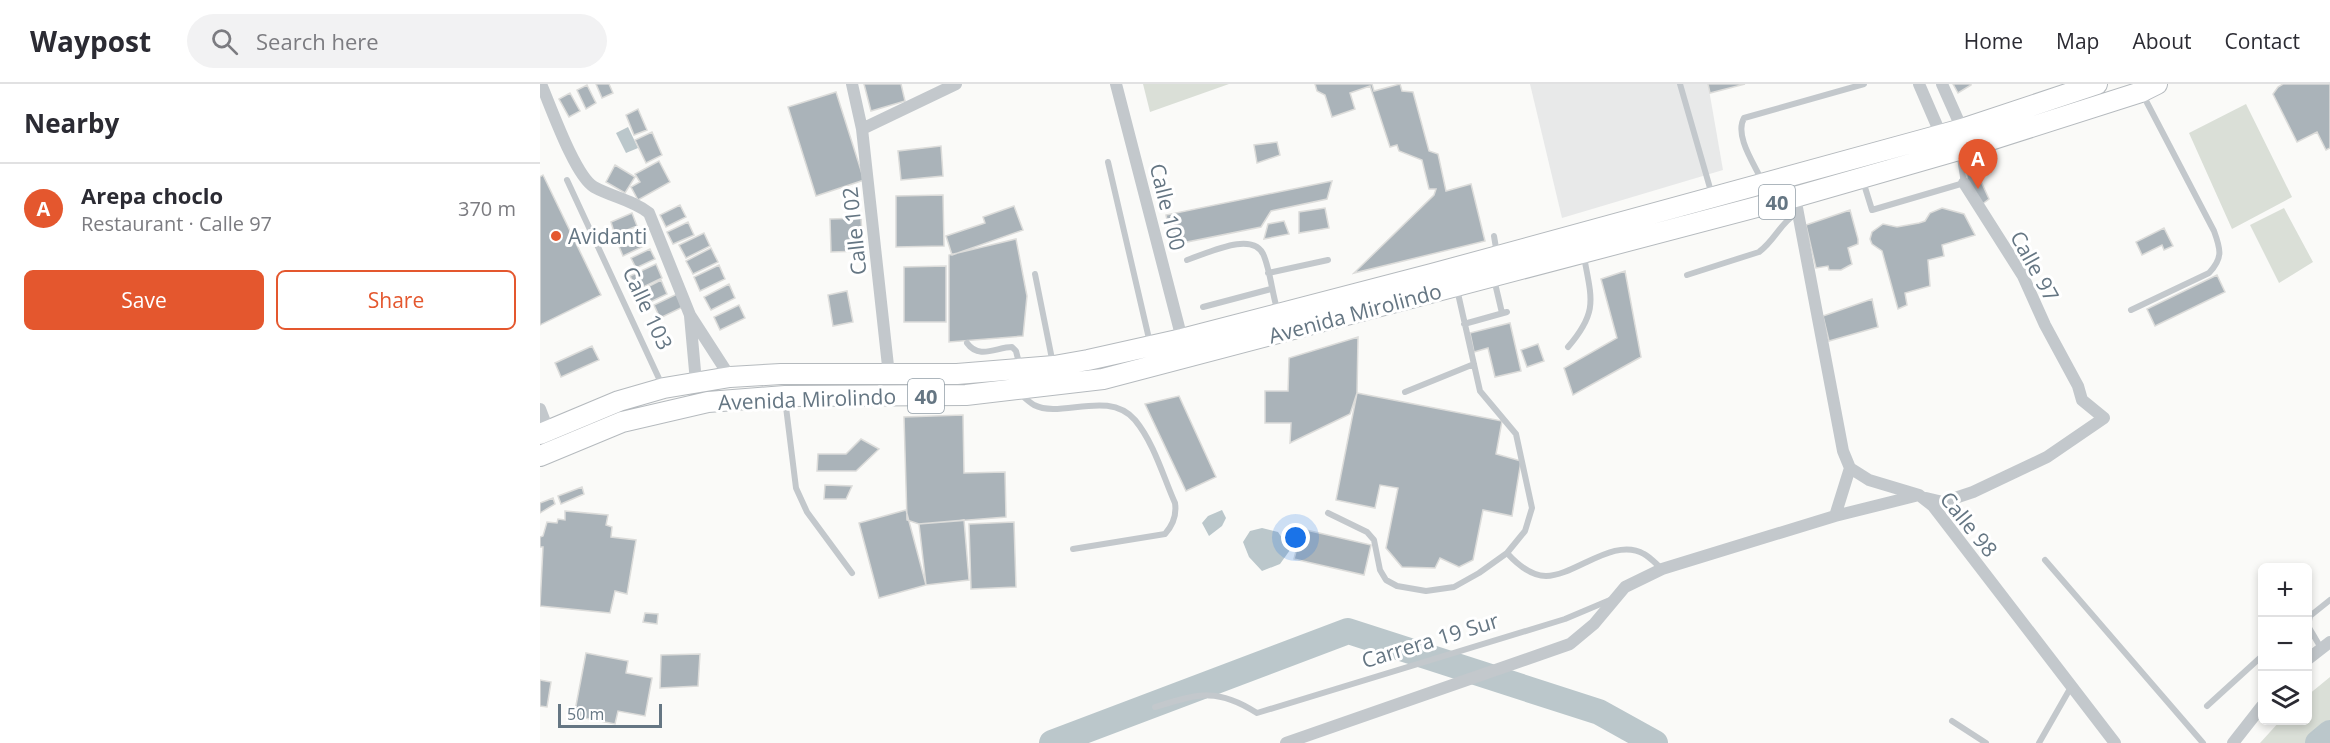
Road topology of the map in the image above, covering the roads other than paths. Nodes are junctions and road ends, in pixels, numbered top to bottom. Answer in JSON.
{"nodes":[{"id":1,"x":852,"y":84,"type":"edge"},
{"id":2,"x":956,"y":84,"type":"edge"},
{"id":3,"x":1116,"y":84,"type":"edge"},
{"id":4,"x":1680,"y":84,"type":"edge"},
{"id":5,"x":1864,"y":84,"type":"edge"},
{"id":6,"x":1919,"y":84,"type":"edge"},
{"id":7,"x":1942,"y":84,"type":"edge"},
{"id":8,"x":2097,"y":84,"type":"edge"},
{"id":9,"x":546,"y":86,"type":"edge"},
{"id":10,"x":2149,"y":88,"type":"edge"},
{"id":11,"x":862,"y":129,"type":"junction"},
{"id":12,"x":1962,"y":129,"type":"junction"},
{"id":13,"x":1941,"y":135,"type":"junction"},
{"id":14,"x":1959,"y":150,"type":"junction"},
{"id":15,"x":1108,"y":162,"type":"dead end"},
{"id":16,"x":1862,"y":178,"type":"junction"},
{"id":17,"x":567,"y":180,"type":"dead end"},
{"id":18,"x":1762,"y":182,"type":"junction"},
{"id":19,"x":1964,"y":183,"type":"junction"},
{"id":20,"x":1712,"y":195,"type":"junction"},
{"id":21,"x":1797,"y":204,"type":"junction"},
{"id":22,"x":1583,"y":253,"type":"junction"},
{"id":23,"x":1187,"y":260,"type":"dead end"},
{"id":24,"x":1328,"y":260,"type":"dead end"},
{"id":25,"x":1268,"y":273,"type":"junction"},
{"id":26,"x":1035,"y":274,"type":"dead end"},
{"id":27,"x":1687,"y":274,"type":"dead end"},
{"id":28,"x":1493,"y":277,"type":"junction"},
{"id":29,"x":1457,"y":287,"type":"junction"},
{"id":30,"x":1271,"y":289,"type":"junction"},
{"id":31,"x":1203,"y":306,"type":"dead end"},
{"id":32,"x":2132,"y":310,"type":"dead end"},
{"id":33,"x":690,"y":315,"type":"junction"},
{"id":34,"x":1312,"y":315,"type":"junction"},
{"id":35,"x":1281,"y":322,"type":"junction"},
{"id":36,"x":1464,"y":324,"type":"junction"},
{"id":37,"x":967,"y":343,"type":"dead end"},
{"id":38,"x":1150,"y":346,"type":"junction"},
{"id":39,"x":1188,"y":347,"type":"junction"},
{"id":40,"x":1568,"y":347,"type":"dead end"},
{"id":41,"x":1474,"y":364,"type":"junction"},
{"id":42,"x":1054,"y":366,"type":"junction"},
{"id":43,"x":1021,"y":370,"type":"junction"},
{"id":44,"x":889,"y":375,"type":"junction"},
{"id":45,"x":730,"y":377,"type":"junction"},
{"id":46,"x":696,"y":382,"type":"junction"},
{"id":47,"x":664,"y":388,"type":"junction"},
{"id":48,"x":1016,"y":391,"type":"junction"},
{"id":49,"x":1405,"y":392,"type":"dead end"},
{"id":50,"x":785,"y":396,"type":"junction"},
{"id":51,"x":540,"y":409,"type":"edge"},
{"id":52,"x":544,"y":432,"type":"edge"},
{"id":53,"x":540,"y":456,"type":"edge"},
{"id":54,"x":1850,"y":468,"type":"junction"},
{"id":55,"x":1920,"y":496,"type":"junction"},
{"id":56,"x":1328,"y":513,"type":"dead end"},
{"id":57,"x":1835,"y":516,"type":"junction"},
{"id":58,"x":1073,"y":549,"type":"dead end"},
{"id":59,"x":1507,"y":553,"type":"junction"},
{"id":60,"x":2045,"y":560,"type":"dead end"},
{"id":61,"x":1662,"y":569,"type":"junction"},
{"id":62,"x":852,"y":573,"type":"dead end"},
{"id":63,"x":1613,"y":599,"type":"junction"},
{"id":64,"x":2330,"y":600,"type":"edge"},
{"id":65,"x":2316,"y":650,"type":"edge"},
{"id":66,"x":2258,"y":660,"type":"edge"},
{"id":67,"x":2072,"y":686,"type":"junction"},
{"id":68,"x":2207,"y":706,"type":"dead end"},
{"id":69,"x":1155,"y":707,"type":"dead end"},
{"id":70,"x":2258,"y":711,"type":"edge"},
{"id":71,"x":1952,"y":721,"type":"dead end"},
{"id":72,"x":1286,"y":743,"type":"edge"},
{"id":73,"x":1986,"y":743,"type":"edge"},
{"id":74,"x":2039,"y":743,"type":"edge"},
{"id":75,"x":2115,"y":743,"type":"edge"},
{"id":76,"x":2203,"y":743,"type":"edge"},
{"id":77,"x":2233,"y":743,"type":"edge"}],
"edges":[{"from":1,"to":11,"type":"street","name":"Calle 102"},
{"from":2,"to":11,"type":"street"},
{"from":3,"to":39,"type":"street","name":"Calle 100"},
{"from":4,"to":20,"type":"lane"},
{"from":5,"to":18,"type":"lane"},
{"from":6,"to":13,"type":"street"},
{"from":7,"to":12,"type":"street"},
{"from":8,"to":12,"type":"main road","name":"Avenida Mirolindo","number":"40"},
{"from":9,"to":33,"type":"street"},
{"from":10,"to":14,"type":"main road","name":"Avenida Mirolindo","number":"40"},
{"from":10,"to":32,"type":"lane"},
{"from":11,"to":44,"type":"street","name":"Calle 102"},
{"from":12,"to":13,"type":"main road","name":"Avenida Mirolindo","number":"40"},
{"from":13,"to":18,"type":"main road","name":"Avenida Mirolindo","number":"40"},
{"from":14,"to":16,"type":"main road","name":"Avenida Mirolindo","number":"40"},
{"from":14,"to":19,"type":"lane","name":"Calle 97"},
{"from":15,"to":38,"type":"lane"},
{"from":16,"to":19,"type":"lane"},
{"from":16,"to":21,"type":"main road","name":"Avenida Mirolindo","number":"40"},
{"from":17,"to":47,"type":"lane","name":"Calle 103"},
{"from":18,"to":20,"type":"main road","name":"Avenida Mirolindo","number":"40"},
{"from":19,"to":55,"type":"street","name":"Calle 97"},
{"from":20,"to":34,"type":"main road","name":"Avenida Mirolindo","number":"40"},
{"from":21,"to":22,"type":"main road","name":"Avenida Mirolindo","number":"40"},
{"from":21,"to":27,"type":"lane"},
{"from":21,"to":54,"type":"street"},
{"from":22,"to":28,"type":"main road","name":"Avenida Mirolindo","number":"40"},
{"from":22,"to":40,"type":"lane"},
{"from":23,"to":25,"type":"lane"},
{"from":24,"to":25,"type":"lane"},
{"from":25,"to":30,"type":"lane"},
{"from":26,"to":42,"type":"lane"},
{"from":28,"to":29,"type":"main road","name":"Avenida Mirolindo","number":"40"},
{"from":28,"to":36,"type":"lane"},
{"from":29,"to":34,"type":"main road","name":"Avenida Mirolindo","number":"40"},
{"from":29,"to":36,"type":"lane"},
{"from":30,"to":31,"type":"lane"},
{"from":30,"to":35,"type":"lane"},
{"from":33,"to":45,"type":"street","name":"Calle 103"},
{"from":33,"to":46,"type":"street","name":"Calle 103"},
{"from":34,"to":35,"type":"main road","name":"Avenida Mirolindo","number":"40"},
{"from":34,"to":39,"type":"main road"},
{"from":35,"to":39,"type":"main road","name":"Avenida Mirolindo","number":"40"},
{"from":36,"to":41,"type":"lane"},
{"from":37,"to":43,"type":"lane"},
{"from":38,"to":39,"type":"main road","name":"Avenida Mirolindo","number":"40"},
{"from":38,"to":42,"type":"main road","name":"Avenida Mirolindo","number":"40"},
{"from":39,"to":48,"type":"main road","name":"Avenida Mirolindo","number":"40"},
{"from":41,"to":49,"type":"lane"},
{"from":41,"to":59,"type":"lane"},
{"from":42,"to":43,"type":"main road","name":"Avenida Mirolindo","number":"40"},
{"from":43,"to":44,"type":"main road","name":"Avenida Mirolindo","number":"40"},
{"from":44,"to":45,"type":"main road","name":"Avenida Mirolindo","number":"40"},
{"from":45,"to":46,"type":"main road","name":"Avenida Mirolindo","number":"40"},
{"from":46,"to":47,"type":"main road","name":"Avenida Mirolindo","number":"40"},
{"from":47,"to":52,"type":"main road","name":"Avenida Mirolindo","number":"40"},
{"from":48,"to":50,"type":"main road","name":"Avenida Mirolindo","number":"40"},
{"from":48,"to":58,"type":"lane"},
{"from":50,"to":53,"type":"main road","name":"Avenida Mirolindo","number":"40"},
{"from":50,"to":62,"type":"lane"},
{"from":51,"to":52,"type":"street"},
{"from":54,"to":55,"type":"street","name":"Calle 98"},
{"from":54,"to":57,"type":"street"},
{"from":55,"to":57,"type":"street","name":"Carrera 19 Sur"},
{"from":55,"to":67,"type":"street","name":"Calle 98"},
{"from":56,"to":59,"type":"lane"},
{"from":57,"to":61,"type":"street","name":"Carrera 19 Sur"},
{"from":59,"to":61,"type":"lane"},
{"from":60,"to":76,"type":"lane"},
{"from":61,"to":63,"type":"street","name":"Carrera 19 Sur"},
{"from":63,"to":69,"type":"lane","name":"Carrera 19 Sur"},
{"from":63,"to":72,"type":"street","name":"Carrera 19 Sur"},
{"from":64,"to":65,"type":"lane"},
{"from":66,"to":68,"type":"lane"},
{"from":67,"to":74,"type":"lane"},
{"from":67,"to":75,"type":"street","name":"Calle 98"},
{"from":70,"to":77,"type":"street"},
{"from":71,"to":73,"type":"lane"}]}
